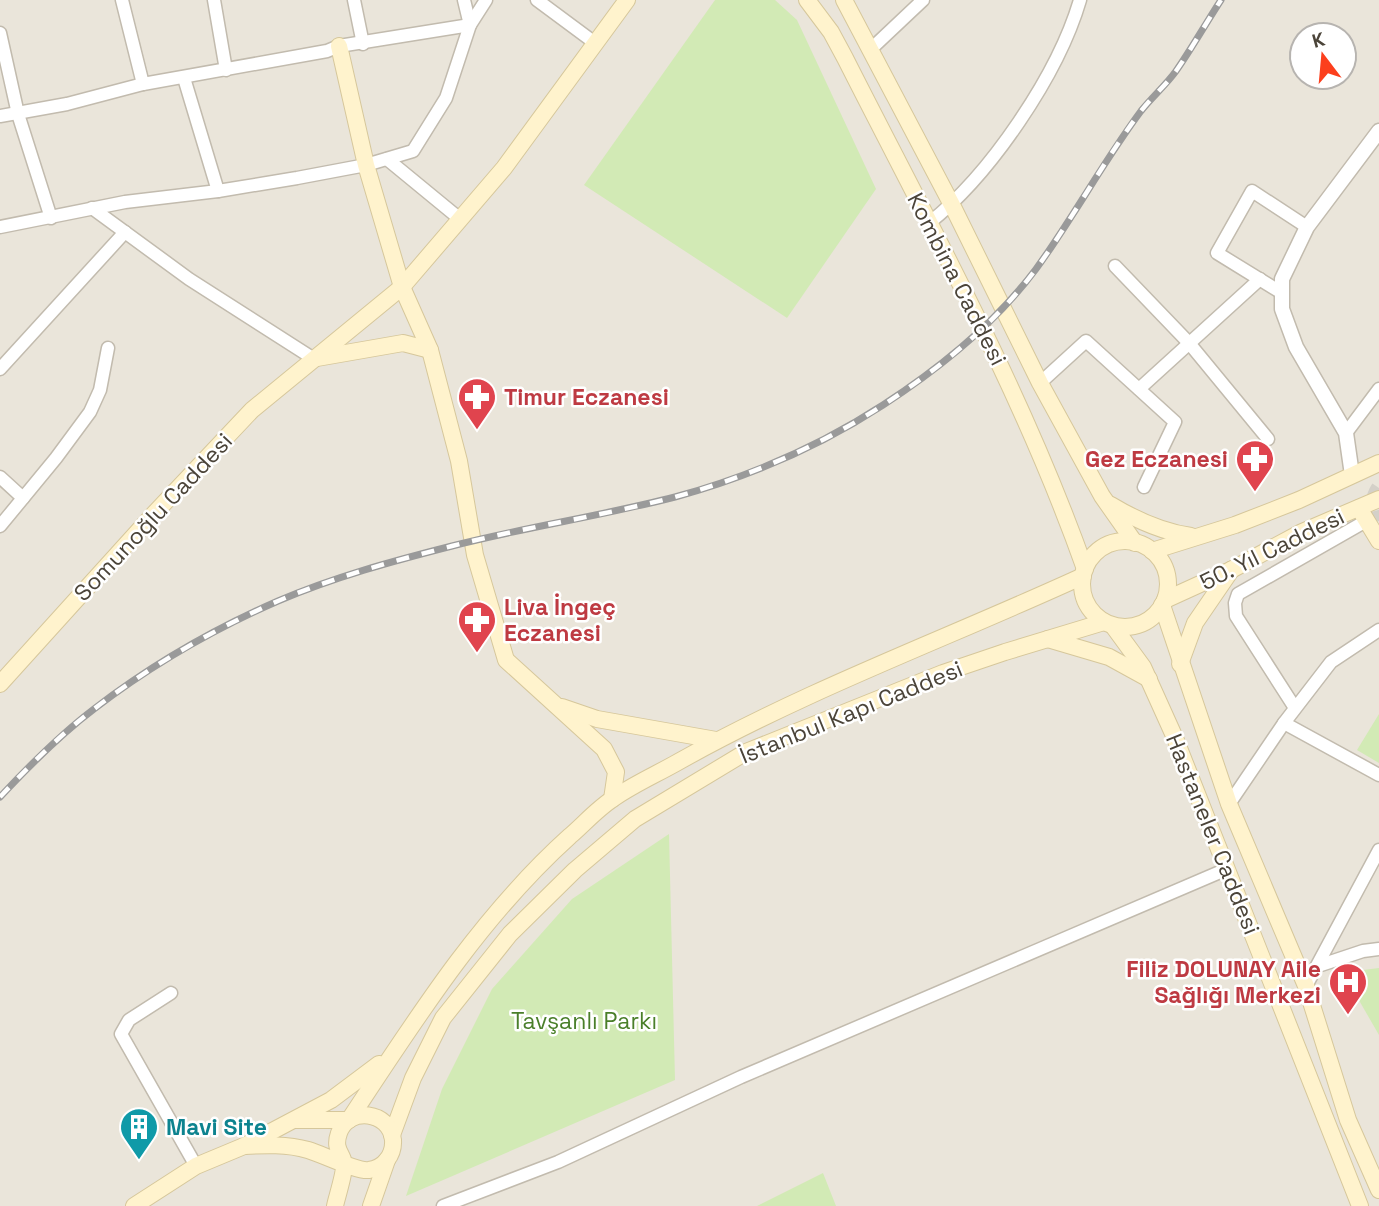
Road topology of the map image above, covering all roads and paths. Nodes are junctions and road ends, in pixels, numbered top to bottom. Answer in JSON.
{"nodes":[{"id":1,"x":122,"y":0,"type":"edge"},
{"id":2,"x":214,"y":0,"type":"edge"},
{"id":3,"x":354,"y":0,"type":"edge"},
{"id":4,"x":464,"y":0,"type":"edge"},
{"id":5,"x":486,"y":0,"type":"edge"},
{"id":6,"x":537,"y":0,"type":"edge"},
{"id":7,"x":627,"y":0,"type":"edge"},
{"id":8,"x":807,"y":0,"type":"edge"},
{"id":9,"x":844,"y":0,"type":"edge"},
{"id":10,"x":923,"y":0,"type":"edge"},
{"id":11,"x":1080,"y":0,"type":"edge"},
{"id":12,"x":470,"y":25,"type":"junction"},
{"id":13,"x":0,"y":33,"type":"edge"},
{"id":14,"x":595,"y":43,"type":"junction"},
{"id":15,"x":363,"y":44,"type":"junction"},
{"id":16,"x":339,"y":46,"type":"junction"},
{"id":17,"x":871,"y":49,"type":"junction"},
{"id":18,"x":226,"y":70,"type":"junction"},
{"id":19,"x":184,"y":78,"type":"junction"},
{"id":20,"x":143,"y":85,"type":"junction"},
{"id":21,"x":18,"y":114,"type":"junction"},
{"id":22,"x":0,"y":116,"type":"edge"},
{"id":23,"x":1379,"y":131,"type":"edge"},
{"id":24,"x":1374,"y":149,"type":"edge"},
{"id":25,"x":387,"y":159,"type":"junction"},
{"id":26,"x":366,"y":165,"type":"junction"},
{"id":27,"x":218,"y":191,"type":"junction"},
{"id":28,"x":952,"y":205,"type":"junction"},
{"id":29,"x":92,"y":208,"type":"junction"},
{"id":30,"x":51,"y":218,"type":"junction"},
{"id":31,"x":460,"y":219,"type":"junction"},
{"id":32,"x":929,"y":223,"type":"junction"},
{"id":33,"x":0,"y":227,"type":"edge"},
{"id":34,"x":1307,"y":227,"type":"junction"},
{"id":35,"x":125,"y":232,"type":"junction"},
{"id":36,"x":1115,"y":265,"type":"dead end"},
{"id":37,"x":1260,"y":279,"type":"junction"},
{"id":38,"x":402,"y":287,"type":"junction"},
{"id":39,"x":1282,"y":293,"type":"junction"},
{"id":40,"x":1189,"y":344,"type":"junction"},
{"id":41,"x":108,"y":348,"type":"dead end"},
{"id":42,"x":430,"y":351,"type":"junction"},
{"id":43,"x":314,"y":359,"type":"junction"},
{"id":44,"x":0,"y":369,"type":"edge"},
{"id":45,"x":1040,"y":383,"type":"junction"},
{"id":46,"x":1139,"y":389,"type":"junction"},
{"id":47,"x":1379,"y":389,"type":"edge"},
{"id":48,"x":1346,"y":433,"type":"junction"},
{"id":49,"x":1268,"y":439,"type":"dead end"},
{"id":50,"x":1379,"y":463,"type":"edge"},
{"id":51,"x":1352,"y":475,"type":"junction"},
{"id":52,"x":0,"y":477,"type":"edge"},
{"id":53,"x":1144,"y":487,"type":"dead end"},
{"id":54,"x":23,"y":498,"type":"junction"},
{"id":55,"x":1379,"y":499,"type":"edge"},
{"id":56,"x":1107,"y":503,"type":"junction"},
{"id":57,"x":1363,"y":514,"type":"junction"},
{"id":58,"x":0,"y":526,"type":"edge"},
{"id":59,"x":1197,"y":537,"type":"junction"},
{"id":60,"x":1379,"y":541,"type":"edge"},
{"id":61,"x":1135,"y":542,"type":"junction"},
{"id":62,"x":1152,"y":551,"type":"junction"},
{"id":63,"x":1233,"y":569,"type":"junction"},
{"id":64,"x":1084,"y":573,"type":"junction"},
{"id":65,"x":1163,"y":603,"type":"junction"},
{"id":66,"x":1109,"y":624,"type":"junction"},
{"id":67,"x":1379,"y":630,"type":"edge"},
{"id":68,"x":1048,"y":639,"type":"junction"},
{"id":69,"x":1180,"y":664,"type":"junction"},
{"id":70,"x":1149,"y":680,"type":"junction"},
{"id":71,"x":0,"y":684,"type":"edge"},
{"id":72,"x":553,"y":705,"type":"junction"},
{"id":73,"x":1295,"y":708,"type":"junction"},
{"id":74,"x":1284,"y":723,"type":"junction"},
{"id":75,"x":716,"y":740,"type":"junction"},
{"id":76,"x":1379,"y":775,"type":"edge"},
{"id":77,"x":612,"y":799,"type":"junction"},
{"id":78,"x":1229,"y":804,"type":"junction"},
{"id":79,"x":1379,"y":850,"type":"edge"},
{"id":80,"x":1227,"y":869,"type":"junction"},
{"id":81,"x":1379,"y":949,"type":"edge"},
{"id":82,"x":1318,"y":966,"type":"junction"},
{"id":83,"x":1306,"y":986,"type":"junction"},
{"id":84,"x":171,"y":993,"type":"dead end"},
{"id":85,"x":392,"y":1054,"type":"junction"},
{"id":86,"x":296,"y":1120,"type":"junction"},
{"id":87,"x":349,"y":1120,"type":"junction"},
{"id":88,"x":392,"y":1135,"type":"junction"},
{"id":89,"x":244,"y":1146,"type":"junction"},
{"id":90,"x":387,"y":1160,"type":"junction"},
{"id":91,"x":345,"y":1163,"type":"junction"},
{"id":92,"x":196,"y":1166,"type":"junction"},
{"id":93,"x":1379,"y":1190,"type":"edge"},
{"id":94,"x":134,"y":1206,"type":"edge"},
{"id":95,"x":335,"y":1206,"type":"edge"},
{"id":96,"x":371,"y":1206,"type":"edge"},
{"id":97,"x":443,"y":1206,"type":"edge"},
{"id":98,"x":1360,"y":1206,"type":"edge"}],
"edges":[{"from":1,"to":20,"type":"street"},
{"from":2,"to":18,"type":"street"},
{"from":3,"to":15,"type":"street"},
{"from":4,"to":12,"type":"street"},
{"from":5,"to":12,"type":"street"},
{"from":6,"to":14,"type":"street"},
{"from":7,"to":14,"type":"main road","name":"Somunoğlu Caddesi"},
{"from":8,"to":32,"type":"main road","name":"Kombina Caddesi"},
{"from":9,"to":17,"type":"main road","name":"Kombina Caddesi"},
{"from":10,"to":17,"type":"street"},
{"from":11,"to":28,"type":"street"},
{"from":12,"to":15,"type":"street"},
{"from":12,"to":25,"type":"street"},
{"from":13,"to":21,"type":"street"},
{"from":14,"to":31,"type":"main road","name":"Somunoğlu Caddesi"},
{"from":15,"to":16,"type":"street"},
{"from":16,"to":18,"type":"street"},
{"from":16,"to":26,"type":"main road"},
{"from":17,"to":28,"type":"main road","name":"Kombina Caddesi"},
{"from":18,"to":19,"type":"street"},
{"from":19,"to":20,"type":"street"},
{"from":19,"to":27,"type":"street"},
{"from":20,"to":21,"type":"street"},
{"from":21,"to":22,"type":"street"},
{"from":21,"to":30,"type":"street"},
{"from":23,"to":24,"type":"street"},
{"from":24,"to":34,"type":"street"},
{"from":25,"to":26,"type":"street"},
{"from":25,"to":31,"type":"street"},
{"from":26,"to":27,"type":"street"},
{"from":26,"to":38,"type":"main road"},
{"from":27,"to":29,"type":"street"},
{"from":28,"to":32,"type":"street"},
{"from":28,"to":45,"type":"main road","name":"Kombina Caddesi"},
{"from":29,"to":30,"type":"street"},
{"from":29,"to":35,"type":"street"},
{"from":30,"to":33,"type":"street"},
{"from":31,"to":38,"type":"main road","name":"Somunoğlu Caddesi"},
{"from":32,"to":64,"type":"main road","name":"Kombina Caddesi"},
{"from":34,"to":37,"type":"street"},
{"from":34,"to":39,"type":"street"},
{"from":35,"to":43,"type":"street"},
{"from":35,"to":44,"type":"street"},
{"from":36,"to":40,"type":"street"},
{"from":37,"to":39,"type":"street"},
{"from":37,"to":40,"type":"street"},
{"from":38,"to":42,"type":"main road"},
{"from":38,"to":43,"type":"main road","name":"Somunoğlu Caddesi"},
{"from":39,"to":48,"type":"street"},
{"from":40,"to":46,"type":"street"},
{"from":40,"to":49,"type":"street"},
{"from":41,"to":54,"type":"street"},
{"from":42,"to":43,"type":"main road"},
{"from":42,"to":72,"type":"main road"},
{"from":43,"to":71,"type":"main road","name":"Somunoğlu Caddesi"},
{"from":45,"to":46,"type":"street"},
{"from":45,"to":56,"type":"main road","name":"Kombina Caddesi"},
{"from":46,"to":53,"type":"street"},
{"from":47,"to":48,"type":"street"},
{"from":48,"to":51,"type":"street"},
{"from":50,"to":51,"type":"main road","name":"50. Yıl Caddesi"},
{"from":51,"to":59,"type":"main road","name":"50. Yıl Caddesi"},
{"from":52,"to":54,"type":"street"},
{"from":54,"to":58,"type":"street"},
{"from":55,"to":57,"type":"main road","name":"50. Yıl Caddesi"},
{"from":56,"to":59,"type":"main road"},
{"from":56,"to":61,"type":"main road","name":"Kombina Caddesi"},
{"from":57,"to":60,"type":"main road"},
{"from":57,"to":63,"type":"main road","name":"50. Yıl Caddesi"},
{"from":57,"to":73,"type":"street"},
{"from":59,"to":62,"type":"main road","name":"50. Yıl Caddesi"},
{"from":61,"to":62,"type":"main road"},
{"from":61,"to":64,"type":"main road"},
{"from":62,"to":65,"type":"main road"},
{"from":63,"to":65,"type":"main road","name":"50. Yıl Caddesi"},
{"from":63,"to":69,"type":"main road"},
{"from":64,"to":66,"type":"main road"},
{"from":64,"to":75,"type":"main road"},
{"from":65,"to":66,"type":"main road"},
{"from":65,"to":69,"type":"main road","name":"Hastaneler Caddesi"},
{"from":66,"to":68,"type":"main road","name":"İstanbul Kapı Caddesi"},
{"from":66,"to":70,"type":"main road","name":"Hastaneler Caddesi"},
{"from":67,"to":73,"type":"street"},
{"from":68,"to":70,"type":"main road"},
{"from":68,"to":88,"type":"main road","name":"İstanbul Kapı Caddesi"},
{"from":69,"to":78,"type":"main road","name":"Hastaneler Caddesi"},
{"from":70,"to":80,"type":"main road","name":"Hastaneler Caddesi"},
{"from":72,"to":75,"type":"main road"},
{"from":72,"to":77,"type":"main road"},
{"from":73,"to":74,"type":"street"},
{"from":74,"to":76,"type":"street"},
{"from":74,"to":78,"type":"street"},
{"from":75,"to":77,"type":"main road"},
{"from":77,"to":85,"type":"main road"},
{"from":78,"to":83,"type":"main road","name":"Hastaneler Caddesi"},
{"from":79,"to":82,"type":"street"},
{"from":80,"to":97,"type":"street"},
{"from":80,"to":98,"type":"main road","name":"Hastaneler Caddesi"},
{"from":81,"to":82,"type":"street"},
{"from":82,"to":83,"type":"street"},
{"from":83,"to":93,"type":"main road","name":"Hastaneler Caddesi"},
{"from":84,"to":92,"type":"street"},
{"from":85,"to":86,"type":"main road"},
{"from":85,"to":87,"type":"main road"},
{"from":86,"to":87,"type":"main road"},
{"from":86,"to":89,"type":"main road"},
{"from":87,"to":88,"type":"main road"},
{"from":87,"to":91,"type":"main road"},
{"from":88,"to":90,"type":"main road"},
{"from":89,"to":91,"type":"main road"},
{"from":89,"to":92,"type":"main road"},
{"from":90,"to":91,"type":"main road"},
{"from":90,"to":96,"type":"main road"},
{"from":91,"to":95,"type":"main road"},
{"from":92,"to":94,"type":"main road"}]}
